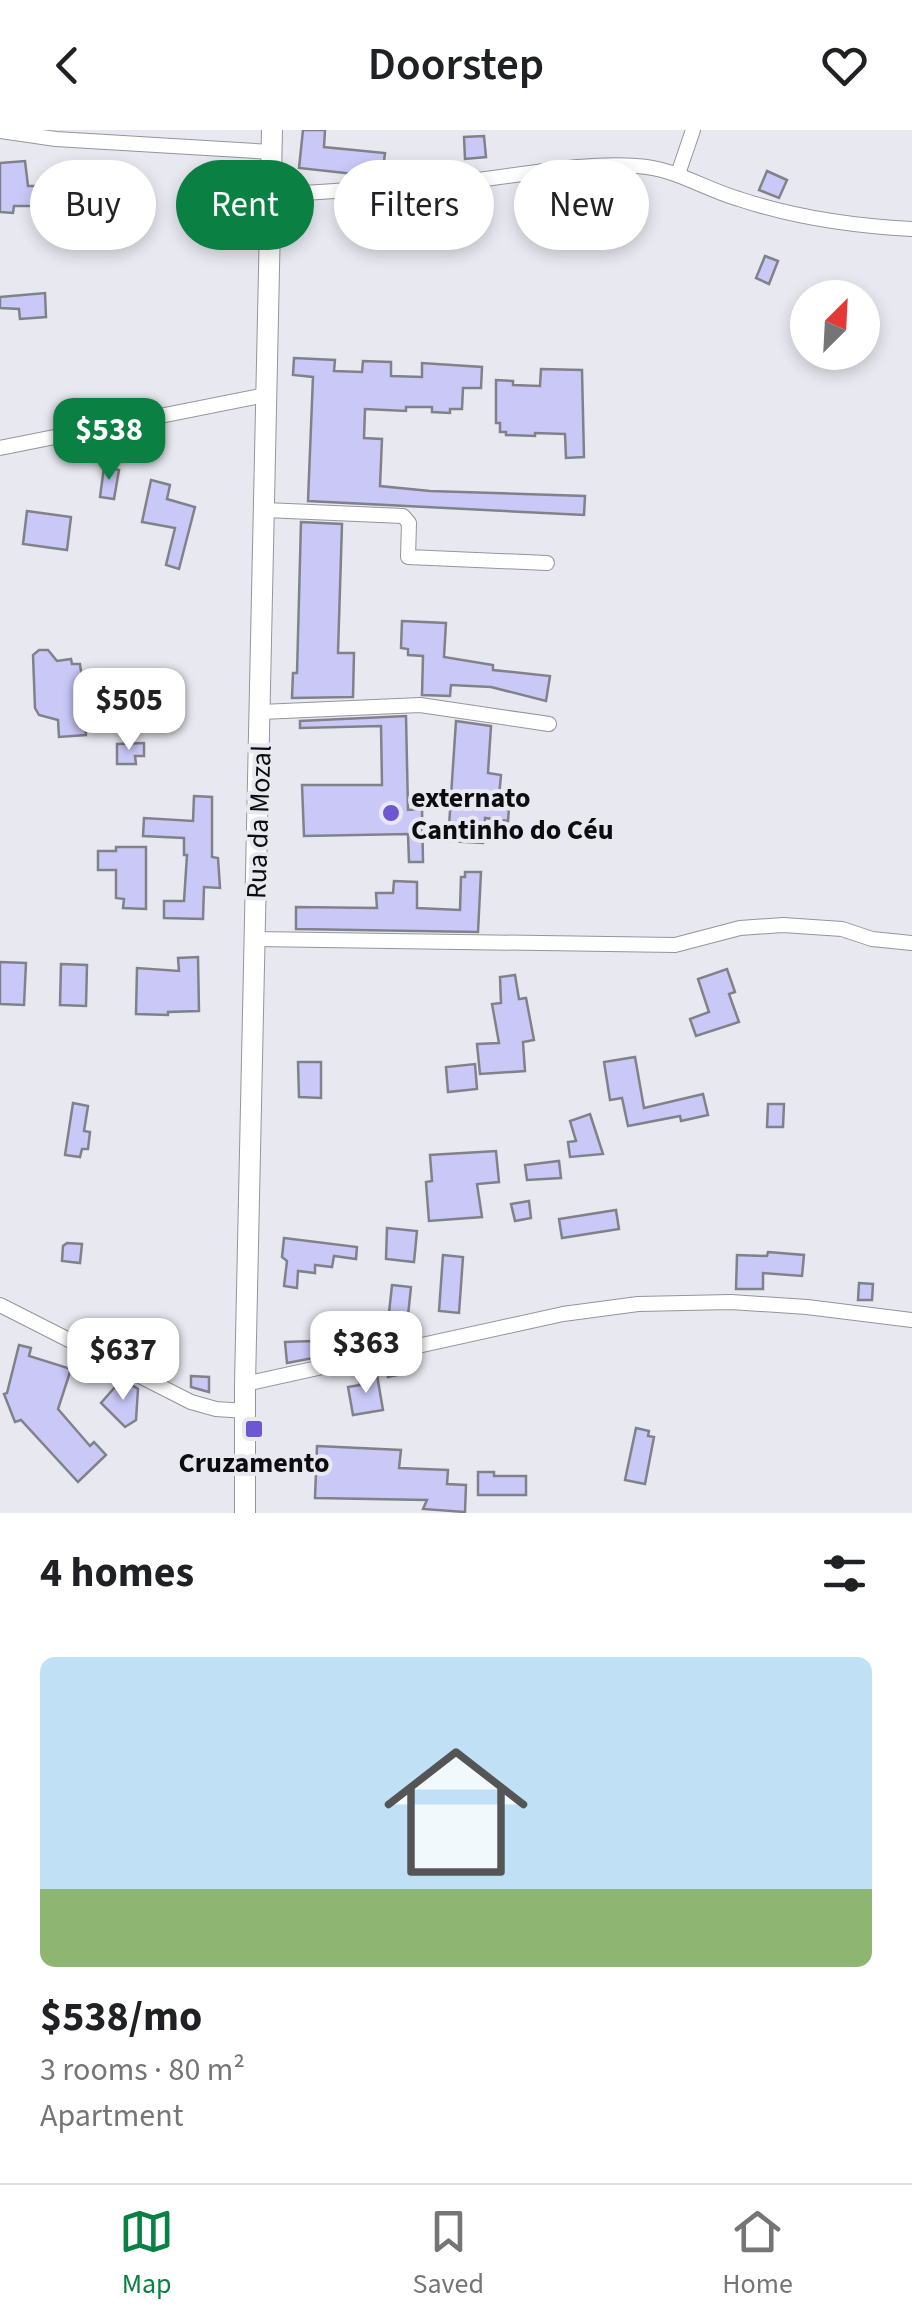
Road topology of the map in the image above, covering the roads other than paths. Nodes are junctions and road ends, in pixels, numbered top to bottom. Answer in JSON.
{"nodes":[{"id":1,"x":692,"y":130,"type":"edge"},
{"id":2,"x":0,"y":131,"type":"edge"},
{"id":3,"x":272,"y":141,"type":"edge"},
{"id":4,"x":678,"y":174,"type":"junction"},
{"id":5,"x":314,"y":193,"type":"edge"},
{"id":6,"x":912,"y":229,"type":"edge"},
{"id":7,"x":269,"y":250,"type":"edge"},
{"id":8,"x":266,"y":395,"type":"junction"},
{"id":9,"x":0,"y":448,"type":"edge"},
{"id":10,"x":265,"y":510,"type":"junction"},
{"id":11,"x":547,"y":564,"type":"dead end"},
{"id":12,"x":261,"y":712,"type":"junction"},
{"id":13,"x":549,"y":724,"type":"dead end"},
{"id":14,"x":255,"y":938,"type":"junction"},
{"id":15,"x":912,"y":943,"type":"edge"},
{"id":16,"x":0,"y":1305,"type":"edge"},
{"id":17,"x":912,"y":1320,"type":"edge"},
{"id":18,"x":245,"y":1384,"type":"junction"},
{"id":19,"x":246,"y":1411,"type":"junction"},
{"id":20,"x":246,"y":1513,"type":"edge"}],
"edges":[{"from":1,"to":4,"type":"street"},
{"from":2,"to":3,"type":"street"},
{"from":4,"to":5,"type":"street"},
{"from":4,"to":6,"type":"street"},
{"from":7,"to":8,"type":"main road","name":"Rua da Mozal"},
{"from":8,"to":9,"type":"street"},
{"from":8,"to":10,"type":"main road","name":"Rua da Mozal"},
{"from":10,"to":11,"type":"street"},
{"from":10,"to":12,"type":"main road","name":"Rua da Mozal"},
{"from":12,"to":13,"type":"street"},
{"from":12,"to":14,"type":"main road","name":"Rua da Mozal"},
{"from":14,"to":15,"type":"street"},
{"from":14,"to":18,"type":"main road","name":"Rua da Mozal"},
{"from":16,"to":19,"type":"street"},
{"from":17,"to":18,"type":"street"},
{"from":18,"to":19,"type":"main road","name":"Rua da Mozal"},
{"from":19,"to":20,"type":"main road","name":"Rua da Mozal"}]}
